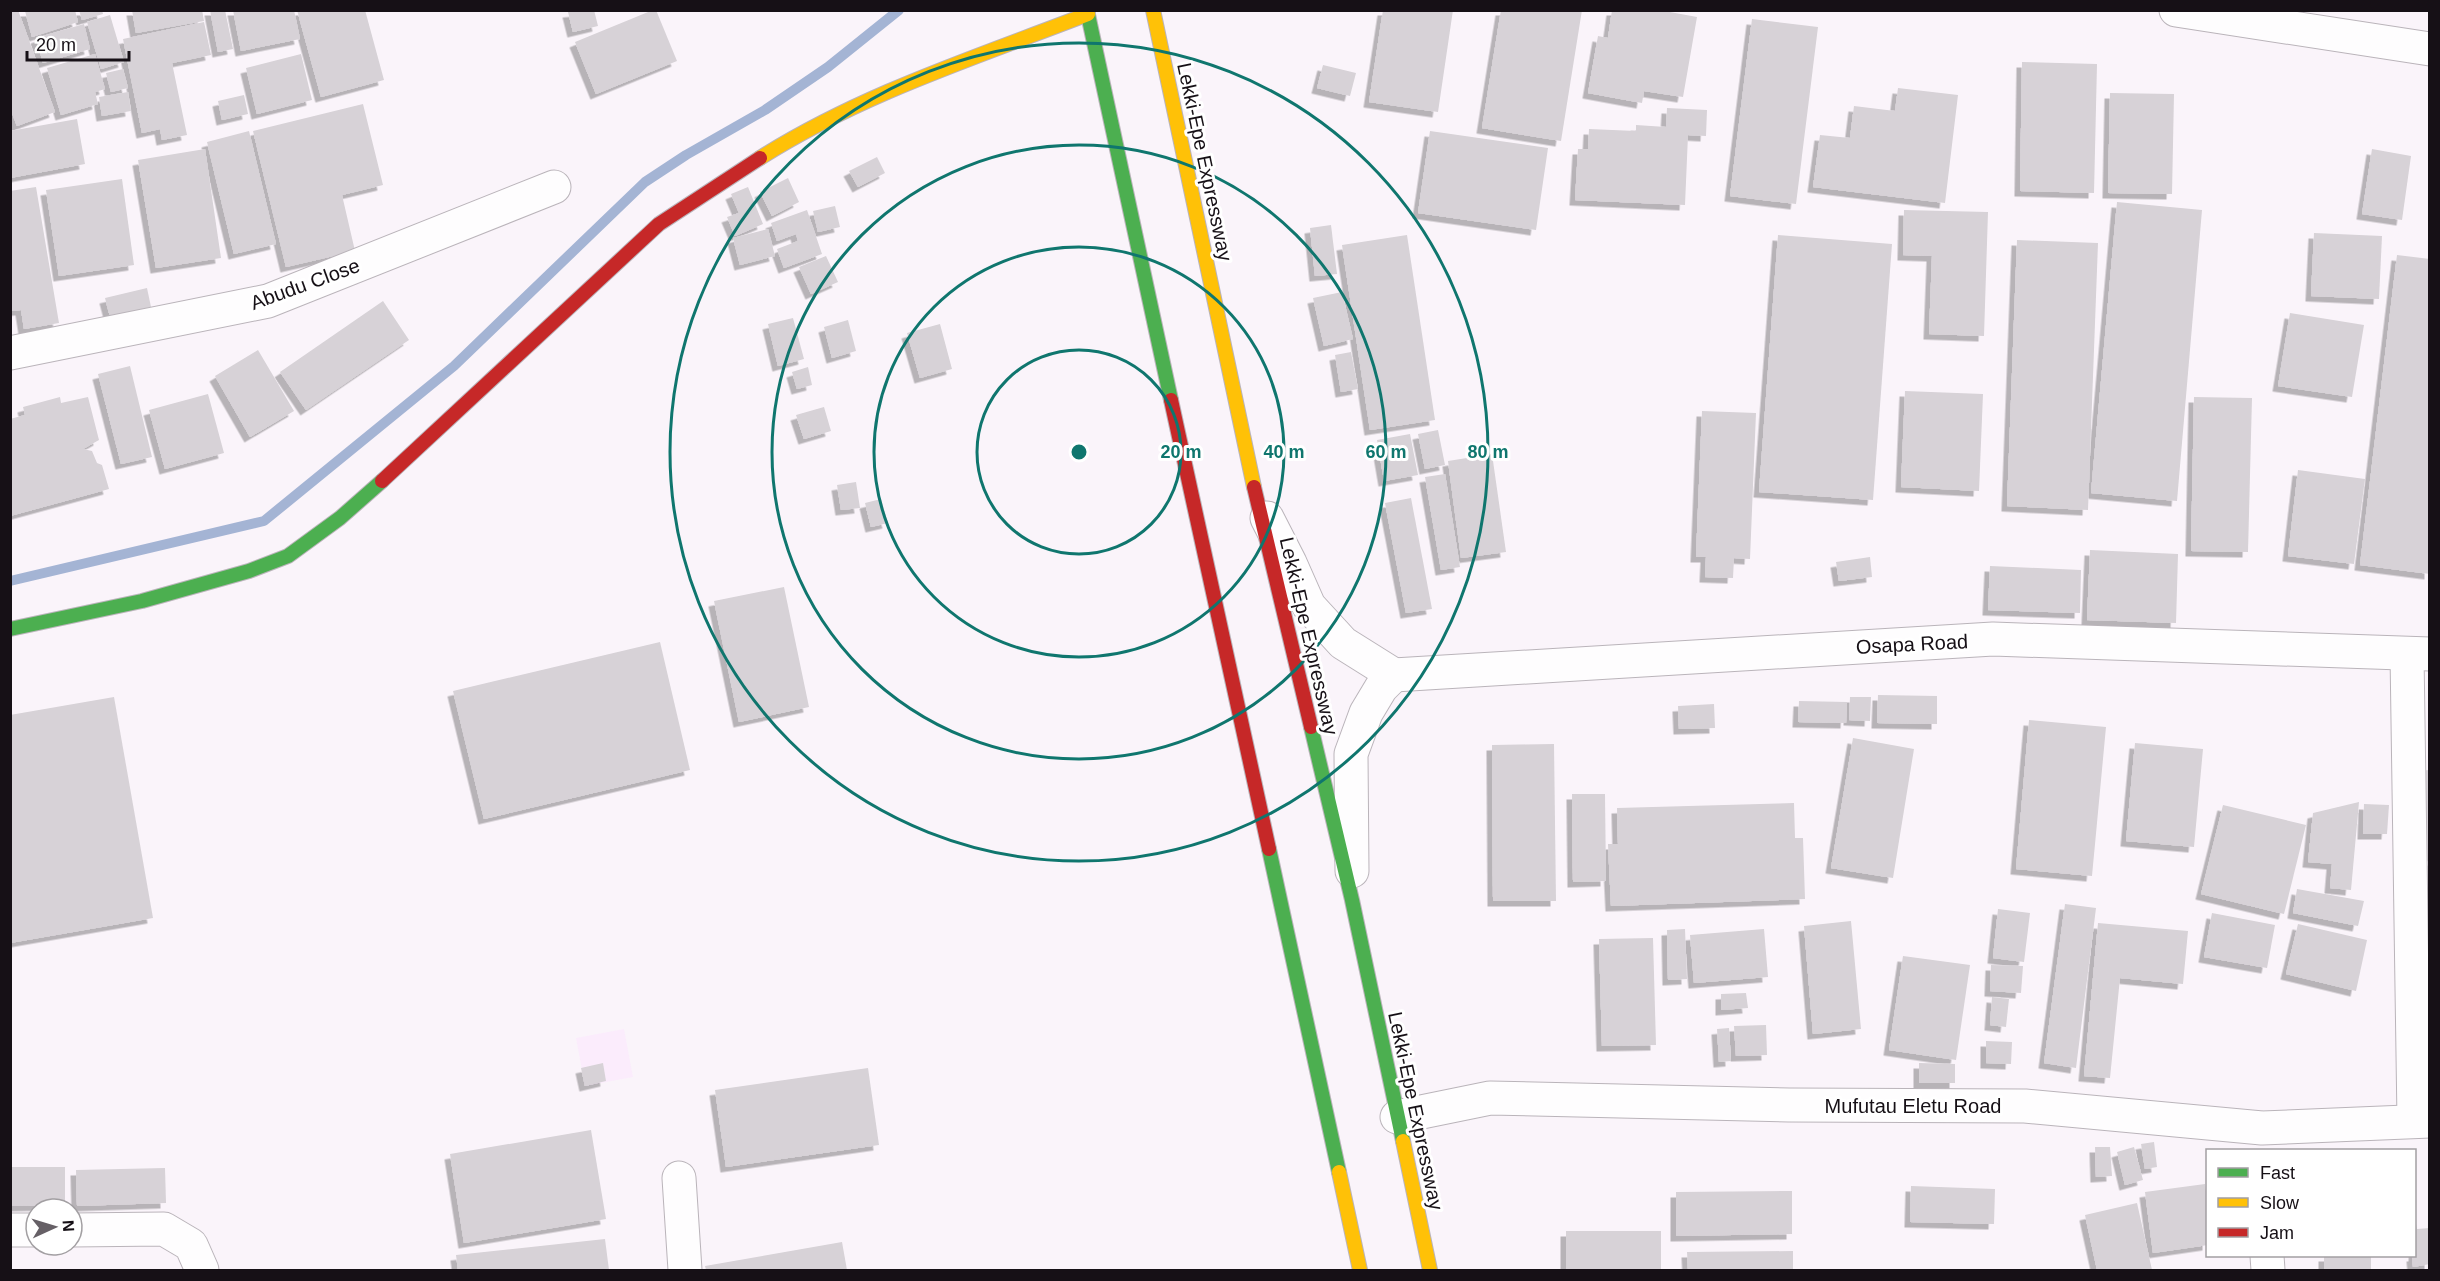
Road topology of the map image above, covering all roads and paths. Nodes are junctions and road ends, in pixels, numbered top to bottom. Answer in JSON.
{"nodes":[{"id":1,"x":1153,"y":10,"type":"edge"},
{"id":2,"x":2176,"y":10,"type":"edge"},
{"id":3,"x":1087,"y":12,"type":"edge"},
{"id":4,"x":2430,"y":49,"type":"edge"},
{"id":5,"x":555,"y":187,"type":"dead end"},
{"id":6,"x":10,"y":353,"type":"edge"},
{"id":7,"x":1257,"y":500,"type":"junction"},
{"id":8,"x":10,"y":629,"type":"edge"},
{"id":9,"x":2418,"y":654,"type":"edge"},
{"id":10,"x":1394,"y":675,"type":"junction"},
{"id":11,"x":1352,"y":900,"type":"junction"},
{"id":12,"x":1397,"y":1117,"type":"junction"},
{"id":13,"x":2422,"y":1121,"type":"edge"},
{"id":14,"x":2262,"y":1139,"type":"edge"},
{"id":15,"x":679,"y":1178,"type":"dead end"},
{"id":16,"x":84,"y":1230,"type":"edge"},
{"id":17,"x":202,"y":1270,"type":"edge"},
{"id":18,"x":685,"y":1270,"type":"edge"},
{"id":19,"x":1360,"y":1270,"type":"edge"},
{"id":20,"x":1430,"y":1270,"type":"edge"}],
"edges":[{"from":1,"to":7,"type":"main road","name":"Lekki-Epe Expressway"},
{"from":2,"to":4,"type":"street"},
{"from":3,"to":8,"type":"main road"},
{"from":3,"to":19,"type":"main road"},
{"from":5,"to":6,"type":"street","name":"Abudu Close"},
{"from":7,"to":10,"type":"street"},
{"from":7,"to":11,"type":"main road","name":"Lekki-Epe Expressway"},
{"from":9,"to":10,"type":"street","name":"Osapa Road"},
{"from":9,"to":13,"type":"street"},
{"from":10,"to":11,"type":"street"},
{"from":11,"to":12,"type":"main road","name":"Lekki-Epe Expressway"},
{"from":12,"to":14,"type":"street","name":"Mufutau Eletu Road"},
{"from":12,"to":20,"type":"main road","name":"Lekki-Epe Expressway"},
{"from":13,"to":14,"type":"street","name":"Mufutau Eletu Road"},
{"from":15,"to":18,"type":"street"},
{"from":16,"to":17,"type":"street"}]}
